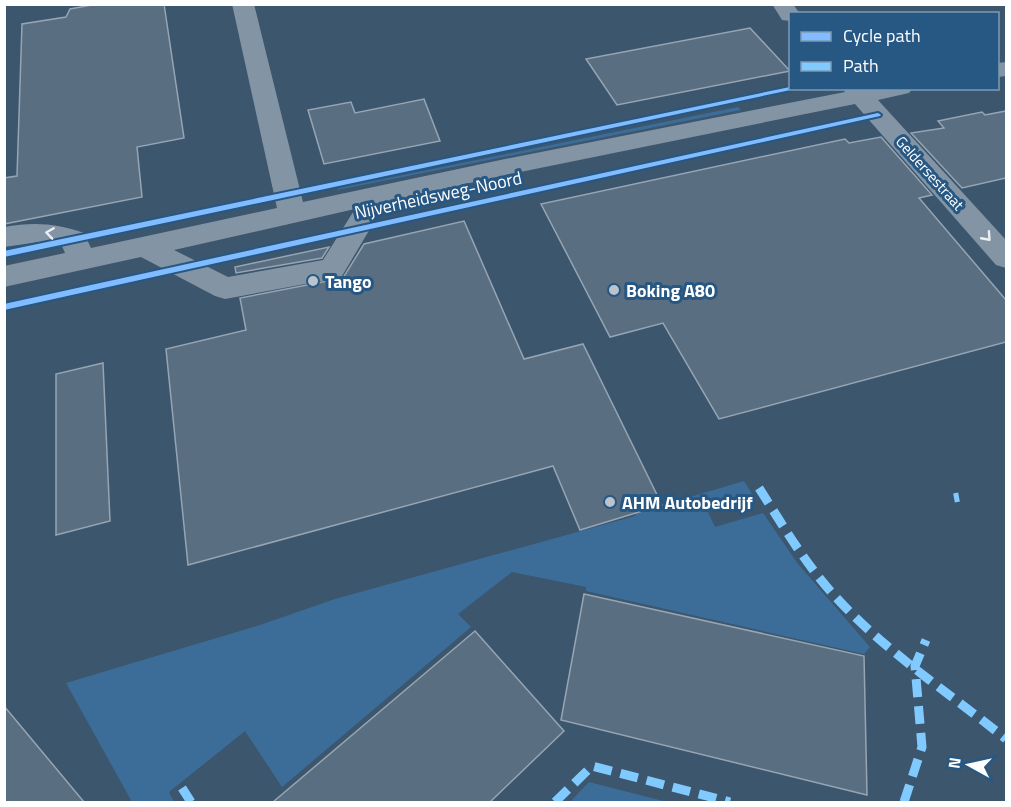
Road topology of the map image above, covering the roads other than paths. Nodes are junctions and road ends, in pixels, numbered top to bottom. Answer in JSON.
{"nodes":[{"id":1,"x":243,"y":4,"type":"edge"},
{"id":2,"x":895,"y":90,"type":"edge"},
{"id":3,"x":864,"y":100,"type":"edge"},
{"id":4,"x":377,"y":195,"type":"junction"},
{"id":5,"x":291,"y":214,"type":"junction"},
{"id":6,"x":4,"y":237,"type":"edge"},
{"id":7,"x":145,"y":246,"type":"junction"},
{"id":8,"x":1006,"y":258,"type":"edge"},
{"id":9,"x":82,"y":260,"type":"junction"},
{"id":10,"x":4,"y":277,"type":"edge"}],
"edges":[{"from":1,"to":5,"type":"street"},
{"from":2,"to":3,"type":"street","name":"Nijverheidsweg-Noord"},
{"from":3,"to":4,"type":"street","name":"Nijverheidsweg-Noord"},
{"from":3,"to":8,"type":"street","name":"Geldersestraat","one_way":true},
{"from":4,"to":5,"type":"street","name":"Nijverheidsweg-Noord"},
{"from":4,"to":7,"type":"street"},
{"from":5,"to":7,"type":"street","name":"Nijverheidsweg-Noord"},
{"from":9,"to":6,"type":"street","one_way":true},
{"from":7,"to":9,"type":"street","name":"Nijverheidsweg-Noord"},
{"from":9,"to":10,"type":"street","name":"Nijverheidsweg-Noord"}]}
